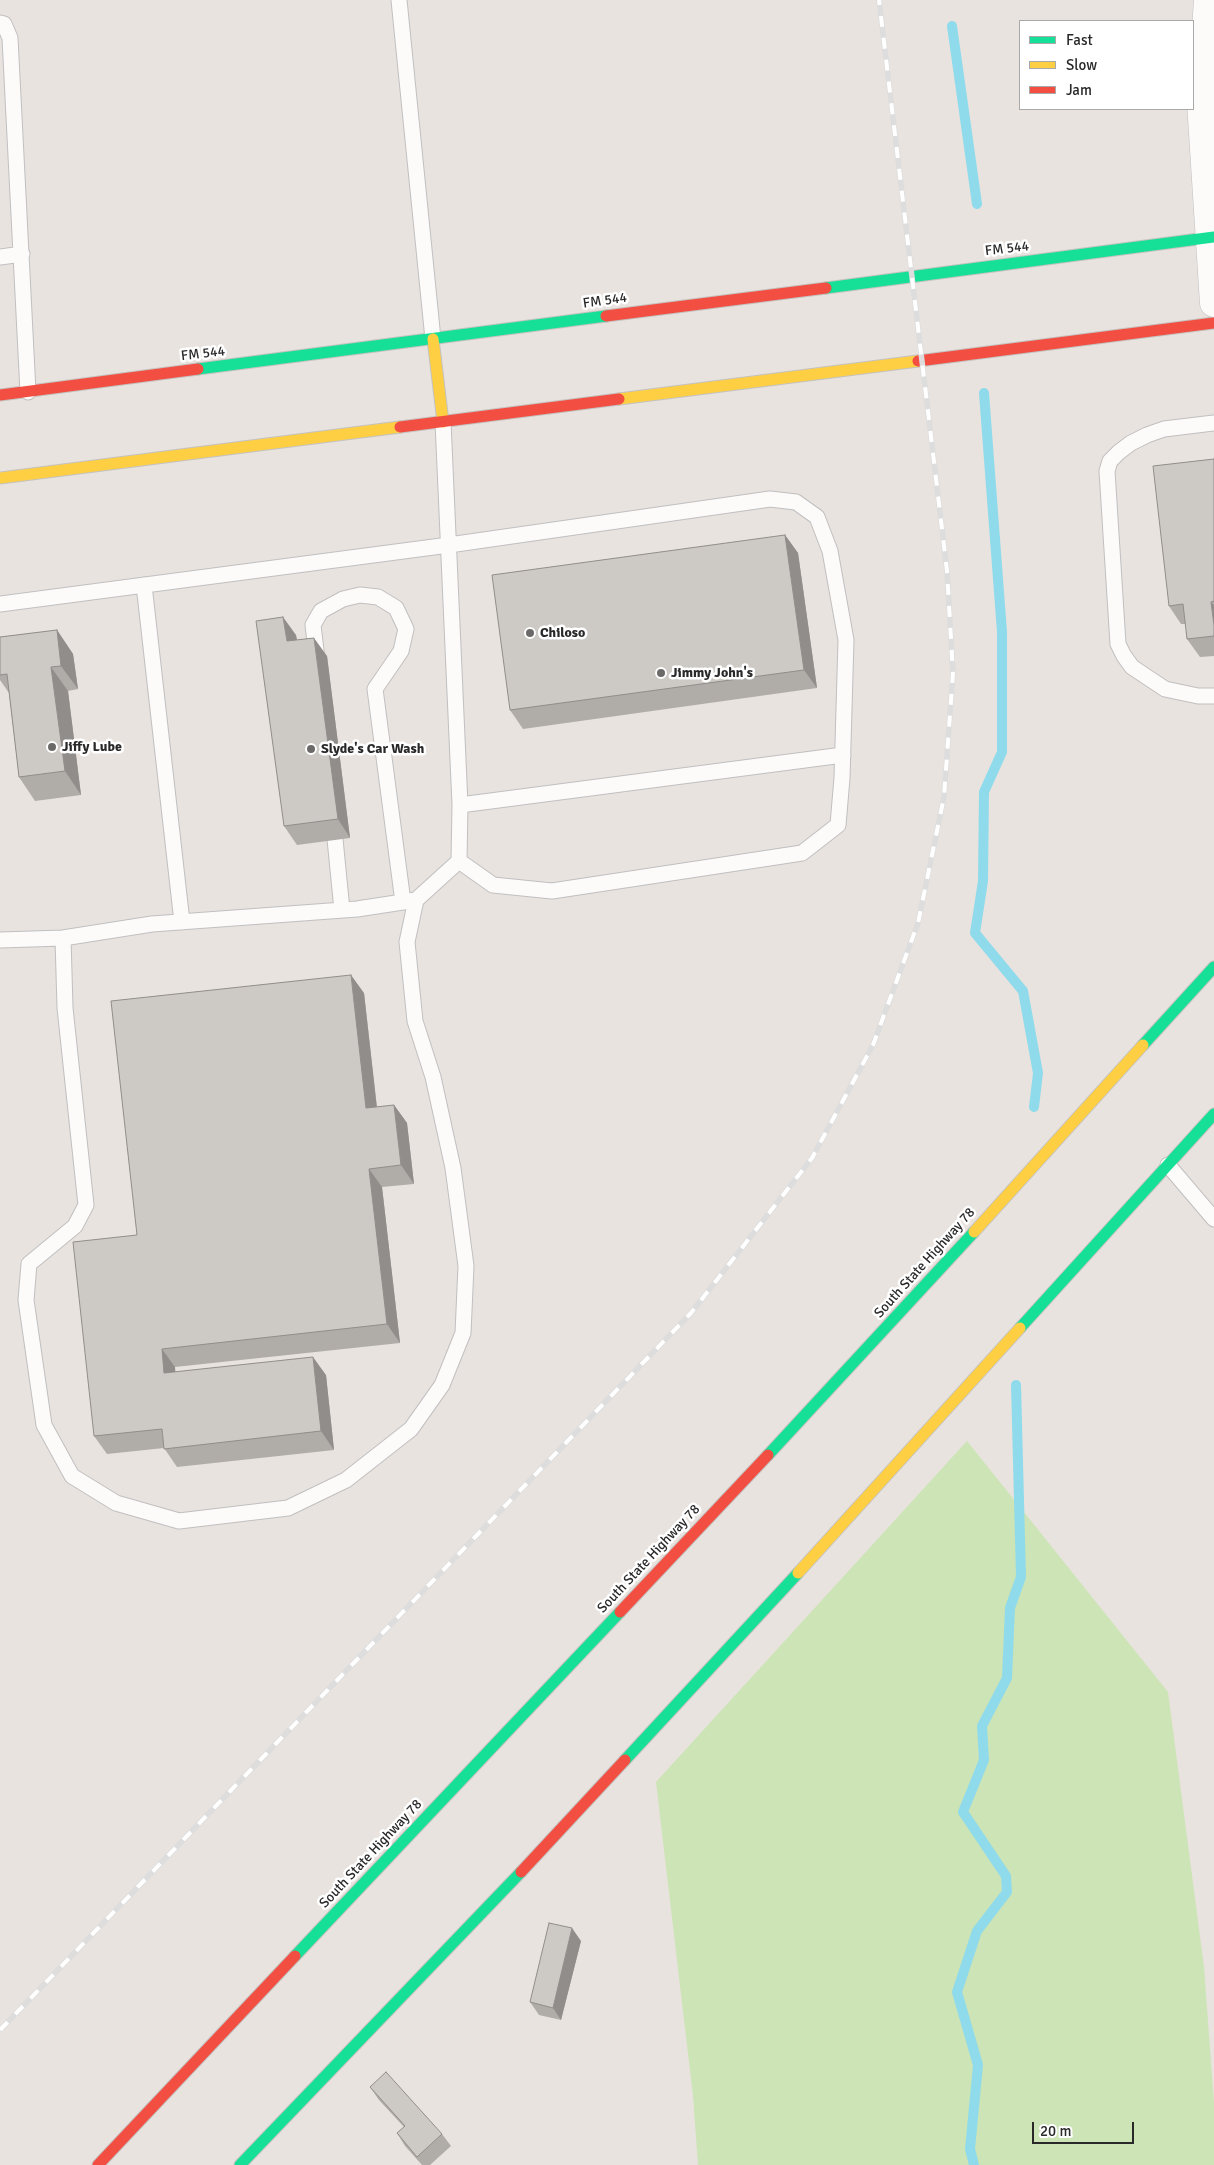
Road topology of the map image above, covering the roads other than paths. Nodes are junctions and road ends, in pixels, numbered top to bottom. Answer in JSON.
{"nodes":[{"id":1,"x":398,"y":0,"type":"edge"},
{"id":2,"x":1208,"y":0,"type":"edge"},
{"id":3,"x":0,"y":23,"type":"edge"},
{"id":4,"x":1208,"y":101,"type":"edge"},
{"id":5,"x":1211,"y":237,"type":"edge"},
{"id":6,"x":22,"y":254,"type":"junction"},
{"id":7,"x":0,"y":257,"type":"edge"},
{"id":8,"x":1214,"y":303,"type":"edge"},
{"id":9,"x":1214,"y":323,"type":"edge"},
{"id":10,"x":433,"y":339,"type":"junction"},
{"id":11,"x":28,"y":392,"type":"junction"},
{"id":12,"x":0,"y":395,"type":"edge"},
{"id":13,"x":443,"y":422,"type":"junction"},
{"id":14,"x":1214,"y":423,"type":"edge"},
{"id":15,"x":0,"y":478,"type":"edge"},
{"id":16,"x":449,"y":545,"type":"junction"},
{"id":17,"x":144,"y":585,"type":"junction"},
{"id":18,"x":0,"y":604,"type":"edge"},
{"id":19,"x":318,"y":674,"type":"edge"},
{"id":20,"x":1214,"y":696,"type":"edge"},
{"id":21,"x":843,"y":755,"type":"junction"},
{"id":22,"x":331,"y":802,"type":"edge"},
{"id":23,"x":460,"y":805,"type":"junction"},
{"id":24,"x":459,"y":861,"type":"junction"},
{"id":25,"x":410,"y":901,"type":"junction"},
{"id":26,"x":342,"y":910,"type":"junction"},
{"id":27,"x":182,"y":922,"type":"junction"},
{"id":28,"x":63,"y":938,"type":"junction"},
{"id":29,"x":0,"y":940,"type":"edge"},
{"id":30,"x":1214,"y":967,"type":"edge"},
{"id":31,"x":1214,"y":1114,"type":"edge"},
{"id":32,"x":1168,"y":1165,"type":"junction"},
{"id":33,"x":1214,"y":1219,"type":"edge"},
{"id":34,"x":98,"y":2165,"type":"edge"},
{"id":35,"x":240,"y":2165,"type":"edge"}],
"edges":[{"from":1,"to":10,"type":"lane"},
{"from":2,"to":4,"type":"street"},
{"from":3,"to":6,"type":"lane"},
{"from":4,"to":5,"type":"street"},
{"from":5,"to":8,"type":"street"},
{"from":5,"to":10,"type":"main road","name":"FM 544","number":"FM 544"},
{"from":6,"to":7,"type":"lane"},
{"from":6,"to":11,"type":"lane"},
{"from":9,"to":13,"type":"main road"},
{"from":10,"to":11,"type":"main road","name":"FM 544","number":"FM 544"},
{"from":10,"to":13,"type":"main road"},
{"from":11,"to":12,"type":"main road","name":"FM 544","number":"FM 544"},
{"from":13,"to":15,"type":"main road"},
{"from":13,"to":16,"type":"lane"},
{"from":14,"to":20,"type":"lane"},
{"from":16,"to":17,"type":"lane"},
{"from":16,"to":21,"type":"lane"},
{"from":16,"to":23,"type":"lane"},
{"from":17,"to":18,"type":"lane"},
{"from":17,"to":27,"type":"lane"},
{"from":19,"to":25,"type":"lane"},
{"from":21,"to":23,"type":"lane"},
{"from":21,"to":24,"type":"lane"},
{"from":22,"to":26,"type":"lane"},
{"from":23,"to":24,"type":"lane"},
{"from":24,"to":25,"type":"lane"},
{"from":25,"to":26,"type":"lane"},
{"from":25,"to":28,"type":"lane"},
{"from":26,"to":27,"type":"lane"},
{"from":27,"to":28,"type":"lane"},
{"from":28,"to":29,"type":"lane"},
{"from":30,"to":34,"type":"main road","name":"South State Highway 78"},
{"from":31,"to":32,"type":"main road"},
{"from":32,"to":33,"type":"lane"},
{"from":32,"to":35,"type":"main road"}]}
